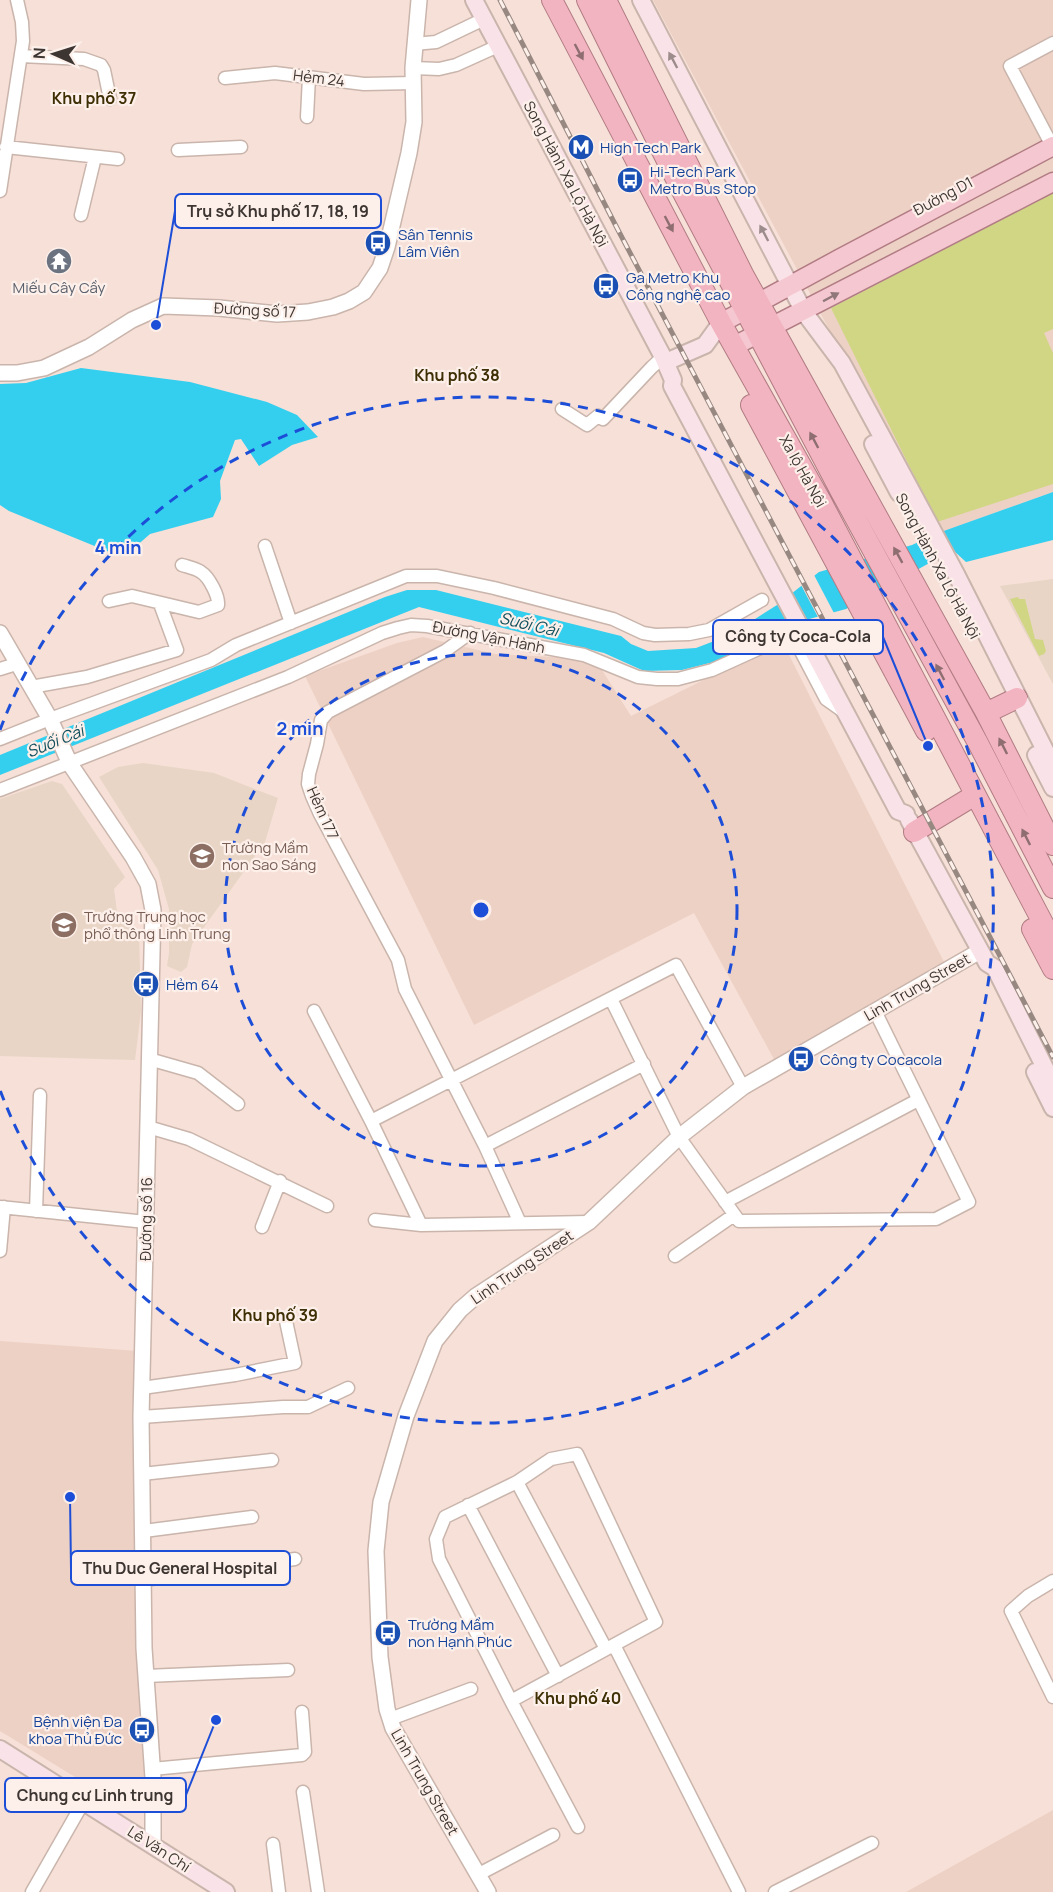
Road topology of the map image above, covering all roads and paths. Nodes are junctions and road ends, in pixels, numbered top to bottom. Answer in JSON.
{"nodes":[{"id":1,"x":17,"y":0,"type":"edge"},
{"id":2,"x":419,"y":0,"type":"edge"},
{"id":3,"x":474,"y":0,"type":"edge"},
{"id":4,"x":552,"y":0,"type":"edge"},
{"id":5,"x":587,"y":0,"type":"edge"},
{"id":6,"x":641,"y":0,"type":"edge"},
{"id":7,"x":606,"y":4,"type":"edge"},
{"id":8,"x":484,"y":19,"type":"junction"},
{"id":9,"x":1053,"y":43,"type":"edge"},
{"id":10,"x":414,"y":44,"type":"junction"},
{"id":11,"x":498,"y":46,"type":"junction"},
{"id":12,"x":21,"y":56,"type":"junction"},
{"id":13,"x":413,"y":75,"type":"junction"},
{"id":14,"x":309,"y":77,"type":"junction"},
{"id":15,"x":225,"y":78,"type":"dead end"},
{"id":16,"x":110,"y":99,"type":"dead end"},
{"id":17,"x":307,"y":117,"type":"dead end"},
{"id":18,"x":1052,"y":144,"type":"edge"},
{"id":19,"x":6,"y":147,"type":"junction"},
{"id":20,"x":241,"y":147,"type":"dead end"},
{"id":21,"x":178,"y":150,"type":"dead end"},
{"id":22,"x":95,"y":157,"type":"junction"},
{"id":23,"x":118,"y":159,"type":"dead end"},
{"id":24,"x":1053,"y":182,"type":"edge"},
{"id":25,"x":1053,"y":189,"type":"edge"},
{"id":26,"x":0,"y":191,"type":"edge"},
{"id":27,"x":81,"y":215,"type":"dead end"},
{"id":28,"x":857,"y":283,"type":"junction"},
{"id":29,"x":791,"y":285,"type":"junction"},
{"id":30,"x":753,"y":306,"type":"junction"},
{"id":31,"x":804,"y":312,"type":"junction"},
{"id":32,"x":766,"y":331,"type":"junction"},
{"id":33,"x":718,"y":339,"type":"junction"},
{"id":34,"x":787,"y":352,"type":"junction"},
{"id":35,"x":665,"y":360,"type":"junction"},
{"id":36,"x":0,"y":373,"type":"edge"},
{"id":37,"x":786,"y":387,"type":"junction"},
{"id":38,"x":562,"y":409,"type":"dead end"},
{"id":39,"x":850,"y":487,"type":"junction"},
{"id":40,"x":265,"y":546,"type":"dead end"},
{"id":41,"x":182,"y":565,"type":"dead end"},
{"id":42,"x":762,"y":600,"type":"dead end"},
{"id":43,"x":109,"y":601,"type":"dead end"},
{"id":44,"x":160,"y":604,"type":"junction"},
{"id":45,"x":917,"y":611,"type":"junction"},
{"id":46,"x":291,"y":622,"type":"junction"},
{"id":47,"x":0,"y":633,"type":"edge"},
{"id":48,"x":471,"y":633,"type":"junction"},
{"id":49,"x":817,"y":648,"type":"junction"},
{"id":50,"x":16,"y":664,"type":"junction"},
{"id":51,"x":0,"y":669,"type":"edge"},
{"id":52,"x":31,"y":687,"type":"junction"},
{"id":53,"x":1013,"y":700,"type":"junction"},
{"id":54,"x":986,"y":713,"type":"junction"},
{"id":55,"x":846,"y":714,"type":"junction"},
{"id":56,"x":52,"y":724,"type":"junction"},
{"id":57,"x":0,"y":739,"type":"edge"},
{"id":58,"x":68,"y":759,"type":"junction"},
{"id":59,"x":1053,"y":766,"type":"edge"},
{"id":60,"x":1053,"y":788,"type":"edge"},
{"id":61,"x":0,"y":790,"type":"edge"},
{"id":62,"x":970,"y":798,"type":"junction"},
{"id":63,"x":906,"y":814,"type":"junction"},
{"id":64,"x":914,"y":832,"type":"junction"},
{"id":65,"x":1053,"y":845,"type":"edge"},
{"id":66,"x":1053,"y":888,"type":"edge"},
{"id":67,"x":1053,"y":942,"type":"edge"},
{"id":68,"x":983,"y":957,"type":"junction"},
{"id":69,"x":1053,"y":969,"type":"edge"},
{"id":70,"x":611,"y":999,"type":"junction"},
{"id":71,"x":314,"y":1011,"type":"dead end"},
{"id":72,"x":875,"y":1011,"type":"junction"},
{"id":73,"x":149,"y":1059,"type":"junction"},
{"id":74,"x":644,"y":1064,"type":"junction"},
{"id":75,"x":452,"y":1080,"type":"junction"},
{"id":76,"x":1053,"y":1084,"type":"edge"},
{"id":77,"x":743,"y":1087,"type":"junction"},
{"id":78,"x":40,"y":1095,"type":"dead end"},
{"id":79,"x":918,"y":1100,"type":"junction"},
{"id":80,"x":238,"y":1104,"type":"dead end"},
{"id":81,"x":1053,"y":1108,"type":"edge"},
{"id":82,"x":371,"y":1120,"type":"junction"},
{"id":83,"x":148,"y":1127,"type":"junction"},
{"id":84,"x":679,"y":1137,"type":"junction"},
{"id":85,"x":485,"y":1146,"type":"junction"},
{"id":86,"x":280,"y":1181,"type":"junction"},
{"id":87,"x":725,"y":1202,"type":"junction"},
{"id":88,"x":327,"y":1206,"type":"dead end"},
{"id":89,"x":2,"y":1207,"type":"edge"},
{"id":90,"x":36,"y":1211,"type":"junction"},
{"id":91,"x":734,"y":1215,"type":"junction"},
{"id":92,"x":375,"y":1220,"type":"dead end"},
{"id":93,"x":146,"y":1222,"type":"junction"},
{"id":94,"x":589,"y":1222,"type":"junction"},
{"id":95,"x":520,"y":1223,"type":"junction"},
{"id":96,"x":421,"y":1225,"type":"junction"},
{"id":97,"x":262,"y":1227,"type":"dead end"},
{"id":98,"x":0,"y":1251,"type":"edge"},
{"id":99,"x":675,"y":1256,"type":"dead end"},
{"id":100,"x":286,"y":1321,"type":"dead end"},
{"id":101,"x":142,"y":1388,"type":"junction"},
{"id":102,"x":348,"y":1388,"type":"dead end"},
{"id":103,"x":141,"y":1417,"type":"junction"},
{"id":104,"x":272,"y":1460,"type":"dead end"},
{"id":105,"x":142,"y":1474,"type":"junction"},
{"id":106,"x":517,"y":1482,"type":"junction"},
{"id":107,"x":468,"y":1505,"type":"junction"},
{"id":108,"x":252,"y":1516,"type":"dead end"},
{"id":109,"x":144,"y":1531,"type":"junction"},
{"id":110,"x":295,"y":1559,"type":"dead end"},
{"id":111,"x":144,"y":1580,"type":"junction"},
{"id":112,"x":1053,"y":1581,"type":"edge"},
{"id":113,"x":610,"y":1647,"type":"junction"},
{"id":114,"x":288,"y":1670,"type":"dead end"},
{"id":115,"x":146,"y":1676,"type":"junction"},
{"id":116,"x":558,"y":1676,"type":"junction"},
{"id":117,"x":471,"y":1689,"type":"dead end"},
{"id":118,"x":1053,"y":1697,"type":"edge"},
{"id":119,"x":511,"y":1701,"type":"junction"},
{"id":120,"x":302,"y":1712,"type":"dead end"},
{"id":121,"x":390,"y":1719,"type":"junction"},
{"id":122,"x":0,"y":1749,"type":"edge"},
{"id":123,"x":153,"y":1769,"type":"junction"},
{"id":124,"x":303,"y":1792,"type":"dead end"},
{"id":125,"x":84,"y":1801,"type":"junction"},
{"id":126,"x":578,"y":1827,"type":"dead end"},
{"id":127,"x":554,"y":1835,"type":"dead end"},
{"id":128,"x":872,"y":1843,"type":"dead end"},
{"id":129,"x":273,"y":1844,"type":"dead end"},
{"id":130,"x":153,"y":1845,"type":"junction"},
{"id":131,"x":479,"y":1874,"type":"junction"},
{"id":132,"x":32,"y":1892,"type":"edge"},
{"id":133,"x":226,"y":1892,"type":"edge"},
{"id":134,"x":279,"y":1892,"type":"edge"},
{"id":135,"x":318,"y":1892,"type":"edge"},
{"id":136,"x":488,"y":1892,"type":"edge"},
{"id":137,"x":739,"y":1892,"type":"edge"},
{"id":138,"x":775,"y":1892,"type":"edge"}],
"edges":[{"from":1,"to":12,"type":"street"},
{"from":2,"to":10,"type":"street","name":"Đường số 17"},
{"from":3,"to":8,"type":"main road","name":"Song Hành Xa Lộ Hà Nội"},
{"from":4,"to":33,"type":"highway","name":"Xa lộ Hà Nội","one_way":true},
{"from":5,"to":30,"type":"highway","name":"Xa lộ Hà Nội"},
{"from":29,"to":6,"type":"main road","name":"Song Hành Xa Lộ Hà Nội","one_way":true},
{"from":7,"to":30,"type":"highway","name":"Xa lộ Hà Nội"},
{"from":8,"to":10,"type":"street"},
{"from":8,"to":11,"type":"main road","name":"Song Hành Xa Lộ Hà Nội"},
{"from":9,"to":18,"type":"street"},
{"from":10,"to":13,"type":"street","name":"Đường số 17"},
{"from":11,"to":13,"type":"street","name":"Hẻm 24"},
{"from":11,"to":35,"type":"main road","name":"Song Hành Xa Lộ Hà Nội"},
{"from":12,"to":16,"type":"street"},
{"from":12,"to":19,"type":"street"},
{"from":13,"to":14,"type":"street","name":"Hẻm 24"},
{"from":13,"to":36,"type":"street","name":"Đường số 17"},
{"from":14,"to":15,"type":"street","name":"Hẻm 24"},
{"from":14,"to":17,"type":"street"},
{"from":18,"to":29,"type":"main road","name":"Đường D1"},
{"from":19,"to":22,"type":"street"},
{"from":19,"to":26,"type":"street"},
{"from":20,"to":21,"type":"street"},
{"from":22,"to":23,"type":"street"},
{"from":22,"to":27,"type":"street"},
{"from":24,"to":28,"type":"main road","name":"Đường D1"},
{"from":25,"to":28,"type":"main road","name":"Đường D1"},
{"from":31,"to":28,"type":"main road","name":"Đường D1","one_way":true},
{"from":29,"to":30,"type":"main road","name":"Đường D1"},
{"from":29,"to":31,"type":"main road","name":"Song Hành Xa Lộ Hà Nội"},
{"from":30,"to":32,"type":"highway","name":"Xa lộ Hà Nội"},
{"from":30,"to":33,"type":"main road","name":"Đường D1"},
{"from":31,"to":32,"type":"main road","name":"Đường D1"},
{"from":31,"to":53,"type":"main road","name":"Song Hành Xa Lộ Hà Nội"},
{"from":32,"to":33,"type":"main road","name":"Đường D1"},
{"from":32,"to":34,"type":"highway","name":"Xa lộ Hà Nội"},
{"from":32,"to":37,"type":"highway","name":"Xa lộ Hà Nội"},
{"from":33,"to":35,"type":"main road","name":"Đường D1"},
{"from":33,"to":62,"type":"highway","name":"Xa lộ Hà Nội"},
{"from":34,"to":37,"type":"highway"},
{"from":34,"to":39,"type":"highway","name":"Xa lộ Hà Nội"},
{"from":35,"to":38,"type":"street"},
{"from":35,"to":49,"type":"main road","name":"Song Hành Xa Lộ Hà Nội"},
{"from":39,"to":37,"type":"highway","name":"Xa lộ Hà Nội","one_way":true},
{"from":45,"to":39,"type":"highway","name":"Xa lộ Hà Nội","one_way":true},
{"from":40,"to":46,"type":"street"},
{"from":41,"to":44,"type":"street"},
{"from":42,"to":46,"type":"street"},
{"from":43,"to":44,"type":"street"},
{"from":44,"to":52,"type":"street"},
{"from":45,"to":54,"type":"highway","name":"Xa lộ Hà Nội"},
{"from":66,"to":45,"type":"highway","name":"Xa lộ Hà Nội","one_way":true},
{"from":46,"to":56,"type":"street"},
{"from":47,"to":50,"type":"street","name":"Đường số 16"},
{"from":48,"to":55,"type":"street","name":"Đường Vận Hành"},
{"from":48,"to":58,"type":"street","name":"Đường Vận Hành"},
{"from":48,"to":75,"type":"street","name":"Hẻm 177"},
{"from":49,"to":55,"type":"main road","name":"Song Hành Xa Lộ Hà Nội"},
{"from":49,"to":63,"type":"main road","name":"Song Hành Xa Lộ Hà Nội"},
{"from":50,"to":51,"type":"street"},
{"from":50,"to":52,"type":"street","name":"Đường số 16"},
{"from":52,"to":56,"type":"street","name":"Đường số 16"},
{"from":53,"to":54,"type":"highway"},
{"from":53,"to":59,"type":"main road","name":"Song Hành Xa Lộ Hà Nội"},
{"from":53,"to":60,"type":"main road","name":"Song Hành Xa Lộ Hà Nội"},
{"from":65,"to":54,"type":"highway","name":"Xa lộ Hà Nội","one_way":true},
{"from":55,"to":63,"type":"main road","name":"Song Hành Xa Lộ Hà Nội"},
{"from":56,"to":57,"type":"street"},
{"from":56,"to":58,"type":"street","name":"Đường số 16"},
{"from":58,"to":61,"type":"street","name":"Đường Vận Hành"},
{"from":58,"to":73,"type":"street","name":"Đường số 16"},
{"from":62,"to":64,"type":"highway"},
{"from":62,"to":67,"type":"highway","name":"Xa lộ Hà Nội"},
{"from":62,"to":69,"type":"highway","name":"Xa lộ Hà Nội"},
{"from":63,"to":64,"type":"main road","name":"Song Hành Xa Lộ Hà Nội"},
{"from":64,"to":68,"type":"main road","name":"Song Hành Xa Lộ Hà Nội"},
{"from":68,"to":72,"type":"street","name":"Linh Trung Street"},
{"from":68,"to":76,"type":"main road","name":"Song Hành Xa Lộ Hà Nội"},
{"from":68,"to":81,"type":"main road","name":"Song Hành Xa Lộ Hà Nội"},
{"from":70,"to":74,"type":"street"},
{"from":70,"to":75,"type":"street"},
{"from":70,"to":77,"type":"street"},
{"from":71,"to":82,"type":"street"},
{"from":72,"to":77,"type":"street","name":"Linh Trung Street"},
{"from":72,"to":79,"type":"street"},
{"from":73,"to":80,"type":"street"},
{"from":73,"to":83,"type":"street","name":"Đường số 16"},
{"from":74,"to":84,"type":"street"},
{"from":74,"to":85,"type":"street"},
{"from":75,"to":82,"type":"street"},
{"from":75,"to":85,"type":"street","name":"Hẻm 177"},
{"from":77,"to":84,"type":"street","name":"Linh Trung Street"},
{"from":78,"to":90,"type":"street"},
{"from":79,"to":87,"type":"street"},
{"from":79,"to":91,"type":"street"},
{"from":82,"to":96,"type":"street"},
{"from":83,"to":86,"type":"street"},
{"from":83,"to":93,"type":"street","name":"Đường số 16"},
{"from":84,"to":87,"type":"street"},
{"from":84,"to":94,"type":"street","name":"Linh Trung Street"},
{"from":85,"to":95,"type":"street","name":"Hẻm 177"},
{"from":86,"to":88,"type":"street"},
{"from":86,"to":97,"type":"street"},
{"from":87,"to":91,"type":"street"},
{"from":89,"to":90,"type":"street"},
{"from":89,"to":98,"type":"street"},
{"from":90,"to":93,"type":"street"},
{"from":91,"to":99,"type":"street"},
{"from":92,"to":96,"type":"street"},
{"from":93,"to":101,"type":"street","name":"Đường số 16"},
{"from":94,"to":95,"type":"street"},
{"from":94,"to":121,"type":"street","name":"Linh Trung Street"},
{"from":95,"to":96,"type":"street"},
{"from":100,"to":101,"type":"street"},
{"from":101,"to":103,"type":"street","name":"Đường số 16"},
{"from":102,"to":103,"type":"street"},
{"from":103,"to":105,"type":"street","name":"Đường số 16"},
{"from":104,"to":105,"type":"street"},
{"from":105,"to":109,"type":"street","name":"Đường số 16"},
{"from":106,"to":107,"type":"street"},
{"from":106,"to":113,"type":"street"},
{"from":106,"to":113,"type":"street"},
{"from":107,"to":116,"type":"street"},
{"from":107,"to":119,"type":"street"},
{"from":108,"to":109,"type":"street"},
{"from":109,"to":111,"type":"street","name":"Đường số 16"},
{"from":110,"to":111,"type":"street"},
{"from":111,"to":115,"type":"street","name":"Đường số 16"},
{"from":112,"to":118,"type":"street"},
{"from":113,"to":116,"type":"street"},
{"from":113,"to":137,"type":"street"},
{"from":114,"to":115,"type":"street"},
{"from":115,"to":123,"type":"street","name":"Đường số 16"},
{"from":116,"to":119,"type":"street"},
{"from":117,"to":121,"type":"street"},
{"from":119,"to":126,"type":"street"},
{"from":120,"to":123,"type":"street"},
{"from":121,"to":131,"type":"street","name":"Linh Trung Street"},
{"from":122,"to":125,"type":"main road","name":"Lê Văn Chí"},
{"from":123,"to":130,"type":"street","name":"Đường số 16"},
{"from":124,"to":135,"type":"street"},
{"from":125,"to":130,"type":"main road","name":"Lê Văn Chí"},
{"from":125,"to":132,"type":"street"},
{"from":127,"to":131,"type":"street"},
{"from":128,"to":138,"type":"street"},
{"from":129,"to":134,"type":"street"},
{"from":130,"to":133,"type":"main road","name":"Lê Văn Chí"},
{"from":131,"to":136,"type":"street","name":"Linh Trung Street"}]}
